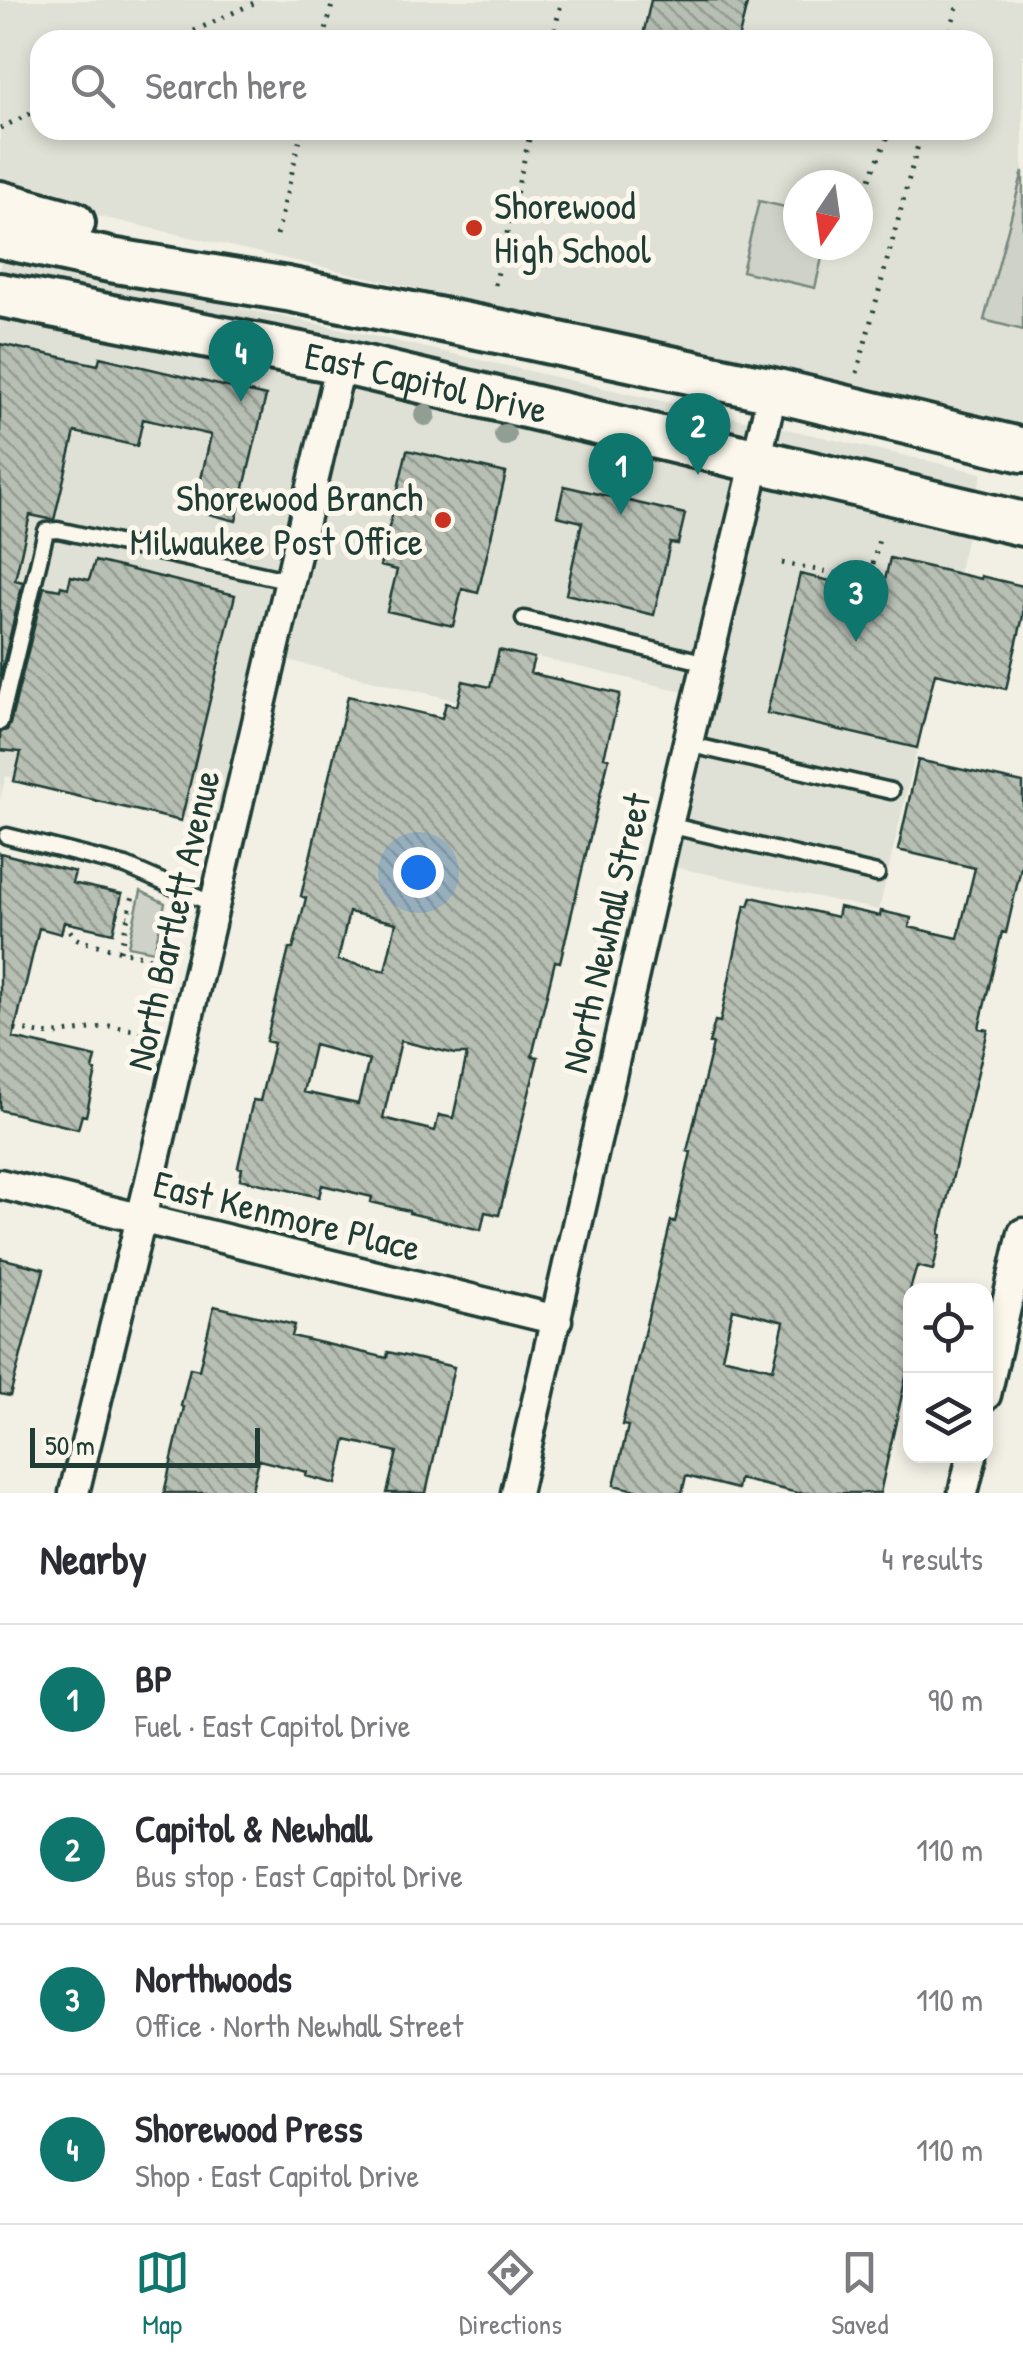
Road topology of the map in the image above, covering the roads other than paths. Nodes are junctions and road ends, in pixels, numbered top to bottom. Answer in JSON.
{"nodes":[{"id":1,"x":0,"y":203,"type":"edge"},
{"id":2,"x":0,"y":236,"type":"edge"},
{"id":3,"x":287,"y":289,"type":"junction"},
{"id":4,"x":0,"y":294,"type":"edge"},
{"id":5,"x":631,"y":360,"type":"junction"},
{"id":6,"x":341,"y":362,"type":"junction"},
{"id":7,"x":773,"y":390,"type":"junction"},
{"id":8,"x":1023,"y":450,"type":"edge"},
{"id":9,"x":755,"y":460,"type":"junction"},
{"id":10,"x":1023,"y":524,"type":"edge"},
{"id":11,"x":291,"y":581,"type":"junction"},
{"id":12,"x":524,"y":620,"type":"dead end"},
{"id":13,"x":707,"y":663,"type":"junction"},
{"id":14,"x":0,"y":722,"type":"edge"},
{"id":15,"x":688,"y":744,"type":"junction"},
{"id":16,"x":891,"y":790,"type":"dead end"},
{"id":17,"x":668,"y":824,"type":"junction"},
{"id":18,"x":8,"y":836,"type":"dead end"},
{"id":19,"x":876,"y":874,"type":"dead end"},
{"id":20,"x":215,"y":905,"type":"junction"},
{"id":21,"x":0,"y":1184,"type":"edge"},
{"id":22,"x":141,"y":1219,"type":"junction"},
{"id":23,"x":1023,"y":1233,"type":"edge"},
{"id":24,"x":557,"y":1320,"type":"junction"},
{"id":25,"x":991,"y":1373,"type":"edge"},
{"id":26,"x":970,"y":1463,"type":"edge"},
{"id":27,"x":74,"y":1493,"type":"edge"},
{"id":28,"x":516,"y":1493,"type":"edge"},
{"id":29,"x":963,"y":1493,"type":"edge"}],
"edges":[{"from":1,"to":3,"type":"main road"},
{"from":2,"to":3,"type":"main road","name":"East Capitol Drive"},
{"from":3,"to":5,"type":"main road","name":"East Capitol Drive"},
{"from":4,"to":6,"type":"main road","name":"East Capitol Drive"},
{"from":5,"to":6,"type":"main road"},
{"from":5,"to":7,"type":"main road","name":"East Capitol Drive"},
{"from":6,"to":9,"type":"main road","name":"East Capitol Drive"},
{"from":6,"to":11,"type":"street","name":"North Bartlett Avenue"},
{"from":7,"to":8,"type":"main road","name":"East Capitol Drive"},
{"from":7,"to":9,"type":"street","name":"North Newhall Street"},
{"from":9,"to":10,"type":"main road","name":"East Capitol Drive"},
{"from":9,"to":13,"type":"street","name":"North Newhall Street"},
{"from":11,"to":14,"type":"lane"},
{"from":11,"to":20,"type":"street","name":"North Bartlett Avenue"},
{"from":12,"to":13,"type":"lane"},
{"from":13,"to":15,"type":"street","name":"North Newhall Street"},
{"from":15,"to":16,"type":"lane"},
{"from":15,"to":17,"type":"street","name":"North Newhall Street"},
{"from":17,"to":19,"type":"lane"},
{"from":17,"to":24,"type":"street","name":"North Newhall Street"},
{"from":18,"to":20,"type":"lane"},
{"from":20,"to":22,"type":"street","name":"North Bartlett Avenue"},
{"from":21,"to":22,"type":"street","name":"East Kenmore Place"},
{"from":22,"to":24,"type":"street","name":"East Kenmore Place"},
{"from":22,"to":27,"type":"street","name":"North Bartlett Avenue"},
{"from":23,"to":25,"type":"street"},
{"from":24,"to":28,"type":"street","name":"North Newhall Street"},
{"from":26,"to":29,"type":"street"}]}
